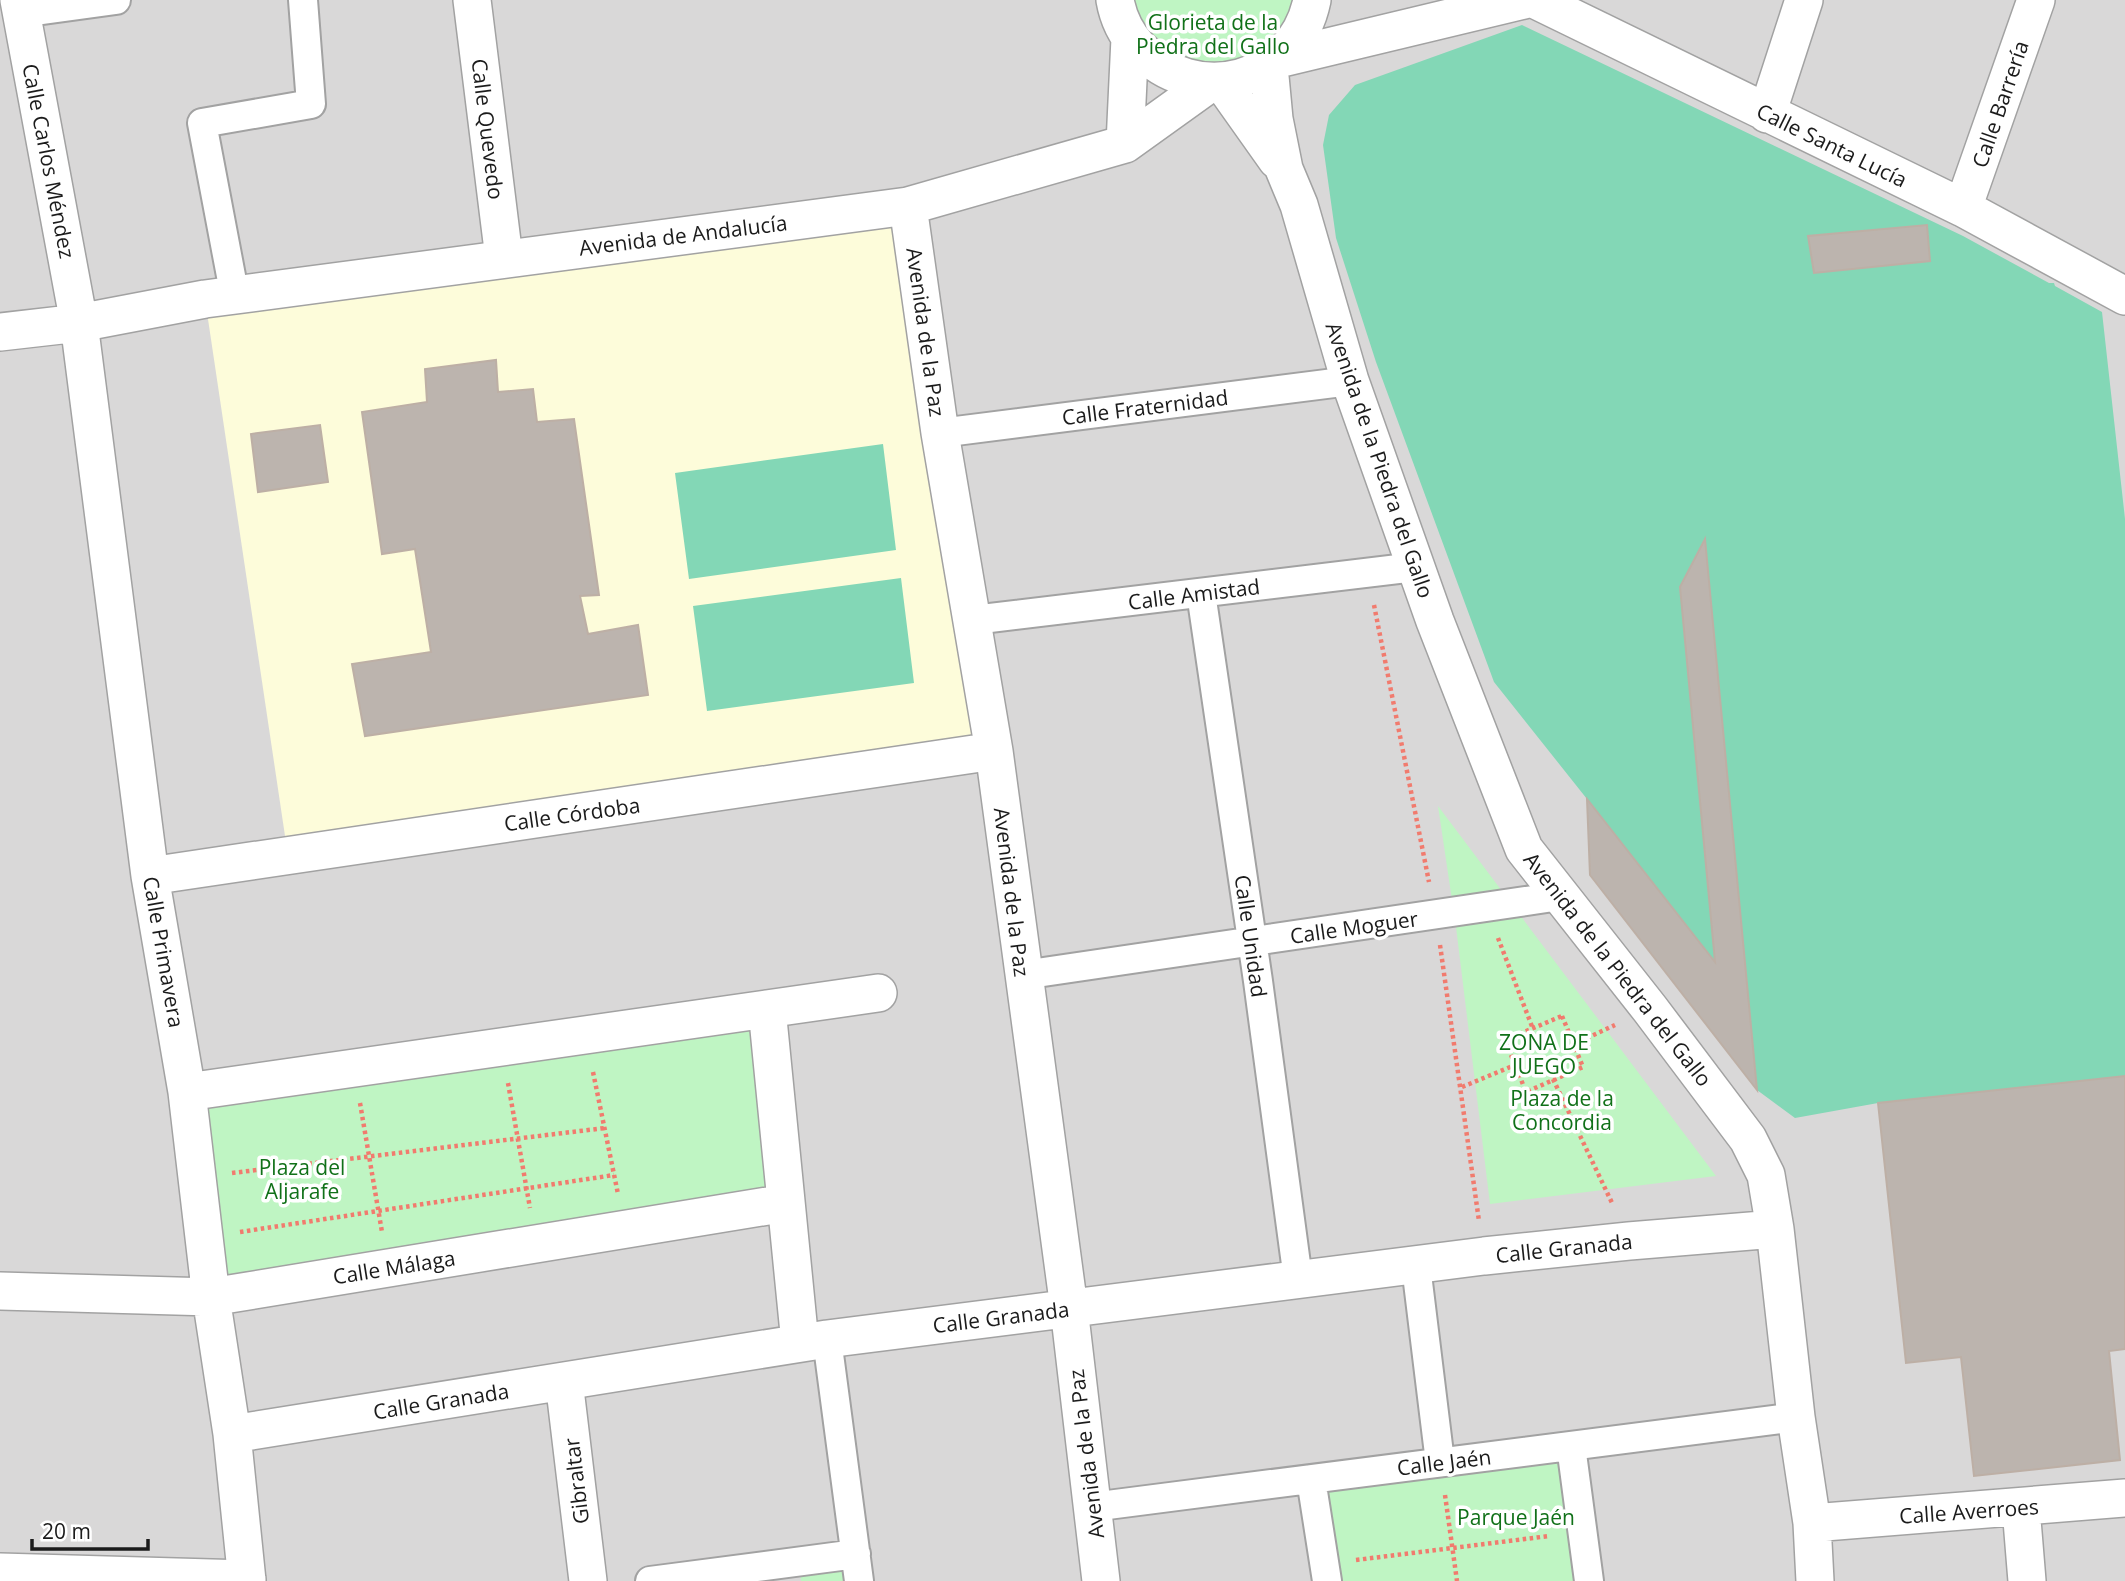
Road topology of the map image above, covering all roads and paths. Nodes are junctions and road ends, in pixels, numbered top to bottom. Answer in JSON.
{"nodes":[{"id":1,"x":116,"y":0,"type":"edge"},
{"id":2,"x":303,"y":0,"type":"edge"},
{"id":3,"x":472,"y":0,"type":"edge"},
{"id":4,"x":1115,"y":0,"type":"edge"},
{"id":5,"x":1312,"y":0,"type":"edge"},
{"id":6,"x":1524,"y":0,"type":"edge"},
{"id":7,"x":1536,"y":0,"type":"edge"},
{"id":8,"x":1804,"y":0,"type":"edge"},
{"id":9,"x":2036,"y":0,"type":"edge"},
{"id":10,"x":20,"y":7,"type":"edge"},
{"id":11,"x":1130,"y":38,"type":"junction"},
{"id":12,"x":1274,"y":63,"type":"junction"},
{"id":13,"x":1215,"y":82,"type":"junction"},
{"id":14,"x":1767,"y":114,"type":"junction"},
{"id":15,"x":1125,"y":144,"type":"junction"},
{"id":16,"x":1284,"y":169,"type":"junction"},
{"id":17,"x":908,"y":206,"type":"junction"},
{"id":18,"x":1964,"y":208,"type":"junction"},
{"id":19,"x":504,"y":258,"type":"junction"},
{"id":20,"x":2125,"y":296,"type":"edge"},
{"id":21,"x":235,"y":297,"type":"junction"},
{"id":22,"x":79,"y":323,"type":"junction"},
{"id":23,"x":0,"y":332,"type":"edge"},
{"id":24,"x":1350,"y":381,"type":"junction"},
{"id":25,"x":940,"y":433,"type":"junction"},
{"id":26,"x":1415,"y":567,"type":"junction"},
{"id":27,"x":1368,"y":573,"type":"junction"},
{"id":28,"x":1200,"y":593,"type":"junction"},
{"id":29,"x":973,"y":620,"type":"junction"},
{"id":30,"x":994,"y":751,"type":"junction"},
{"id":31,"x":150,"y":876,"type":"junction"},
{"id":32,"x":1560,"y":896,"type":"junction"},
{"id":33,"x":1486,"y":907,"type":"junction"},
{"id":34,"x":1436,"y":915,"type":"junction"},
{"id":35,"x":1252,"y":942,"type":"junction"},
{"id":36,"x":1023,"y":975,"type":"junction"},
{"id":37,"x":878,"y":993,"type":"dead end"},
{"id":38,"x":767,"y":1009,"type":"junction"},
{"id":39,"x":1532,"y":1029,"type":"junction"},
{"id":40,"x":586,"y":1035,"type":"junction"},
{"id":41,"x":502,"y":1048,"type":"junction"},
{"id":42,"x":1515,"y":1065,"type":"junction"},
{"id":43,"x":355,"y":1069,"type":"junction"},
{"id":44,"x":1553,"y":1079,"type":"junction"},
{"id":45,"x":1462,"y":1087,"type":"junction"},
{"id":46,"x":187,"y":1091,"type":"junction"},
{"id":47,"x":605,"y":1128,"type":"junction"},
{"id":48,"x":518,"y":1139,"type":"junction"},
{"id":49,"x":369,"y":1156,"type":"junction"},
{"id":50,"x":614,"y":1175,"type":"junction"},
{"id":51,"x":197,"y":1177,"type":"junction"},
{"id":52,"x":527,"y":1189,"type":"junction"},
{"id":53,"x":786,"y":1203,"type":"junction"},
{"id":54,"x":379,"y":1211,"type":"junction"},
{"id":55,"x":1775,"y":1228,"type":"junction"},
{"id":56,"x":626,"y":1229,"type":"junction"},
{"id":57,"x":205,"y":1237,"type":"junction"},
{"id":58,"x":1629,"y":1241,"type":"junction"},
{"id":59,"x":536,"y":1244,"type":"junction"},
{"id":60,"x":1484,"y":1256,"type":"junction"},
{"id":61,"x":1416,"y":1266,"type":"junction"},
{"id":62,"x":388,"y":1268,"type":"junction"},
{"id":63,"x":1298,"y":1279,"type":"junction"},
{"id":64,"x":0,"y":1291,"type":"edge"},
{"id":65,"x":211,"y":1297,"type":"junction"},
{"id":66,"x":1069,"y":1308,"type":"junction"},
{"id":67,"x":813,"y":1341,"type":"junction"},
{"id":68,"x":564,"y":1381,"type":"junction"},
{"id":69,"x":1796,"y":1418,"type":"junction"},
{"id":70,"x":232,"y":1434,"type":"junction"},
{"id":71,"x":1571,"y":1446,"type":"junction"},
{"id":72,"x":1440,"y":1462,"type":"junction"},
{"id":73,"x":1311,"y":1479,"type":"junction"},
{"id":74,"x":2125,"y":1498,"type":"edge"},
{"id":75,"x":1092,"y":1507,"type":"junction"},
{"id":76,"x":2021,"y":1508,"type":"junction"},
{"id":77,"x":1812,"y":1523,"type":"junction"},
{"id":78,"x":1582,"y":1532,"type":"junction"},
{"id":79,"x":1452,"y":1547,"type":"junction"},
{"id":80,"x":858,"y":1567,"type":"edge"},
{"id":81,"x":800,"y":1570,"type":"edge"},
{"id":82,"x":0,"y":1572,"type":"edge"},
{"id":83,"x":1325,"y":1573,"type":"edge"},
{"id":84,"x":247,"y":1580,"type":"edge"},
{"id":85,"x":587,"y":1581,"type":"edge"},
{"id":86,"x":650,"y":1581,"type":"edge"},
{"id":87,"x":1101,"y":1581,"type":"edge"},
{"id":88,"x":1457,"y":1581,"type":"edge"},
{"id":89,"x":1589,"y":1581,"type":"edge"},
{"id":90,"x":1815,"y":1581,"type":"edge"},
{"id":91,"x":2027,"y":1581,"type":"edge"}],
"edges":[{"from":1,"to":10,"type":"street"},
{"from":2,"to":21,"type":"street"},
{"from":3,"to":19,"type":"street","name":"Calle Quevedo"},
{"from":4,"to":11,"type":"street"},
{"from":5,"to":12,"type":"street"},
{"from":6,"to":12,"type":"street"},
{"from":7,"to":14,"type":"street","name":"Calle Santa Lucía"},
{"from":8,"to":14,"type":"street"},
{"from":9,"to":18,"type":"street","name":"Calle Barrería"},
{"from":10,"to":22,"type":"street","name":"Calle Carlos Méndez"},
{"from":11,"to":13,"type":"street"},
{"from":11,"to":15,"type":"street"},
{"from":12,"to":13,"type":"street"},
{"from":12,"to":16,"type":"street","name":"Avenida de la Piedra del Gallo"},
{"from":13,"to":15,"type":"street","name":"Avenida de Andalucía"},
{"from":13,"to":16,"type":"street","name":"Avenida de la Piedra del Gallo"},
{"from":14,"to":18,"type":"street","name":"Calle Santa Lucía"},
{"from":15,"to":17,"type":"street","name":"Avenida de Andalucía"},
{"from":16,"to":24,"type":"street","name":"Avenida de la Piedra del Gallo"},
{"from":17,"to":19,"type":"street","name":"Avenida de Andalucía"},
{"from":17,"to":25,"type":"street","name":"Avenida de la Paz"},
{"from":18,"to":20,"type":"street","name":"Calle Santa Lucía"},
{"from":19,"to":21,"type":"street","name":"Avenida de Andalucía"},
{"from":21,"to":22,"type":"street","name":"Avenida de Andalucía"},
{"from":22,"to":23,"type":"street","name":"Avenida de Andalucía"},
{"from":22,"to":31,"type":"street","name":"Calle Primavera"},
{"from":24,"to":25,"type":"street","name":"Calle Fraternidad"},
{"from":24,"to":26,"type":"street","name":"Avenida de la Piedra del Gallo"},
{"from":25,"to":29,"type":"street","name":"Avenida de la Paz"},
{"from":26,"to":27,"type":"street","name":"Calle Amistad"},
{"from":26,"to":32,"type":"street","name":"Avenida de la Piedra del Gallo"},
{"from":27,"to":28,"type":"street","name":"Calle Amistad"},
{"from":27,"to":34,"type":"path"},
{"from":28,"to":29,"type":"street","name":"Calle Amistad"},
{"from":28,"to":35,"type":"street","name":"Calle Unidad"},
{"from":29,"to":30,"type":"street","name":"Avenida de la Paz"},
{"from":30,"to":31,"type":"street","name":"Calle Córdoba"},
{"from":30,"to":36,"type":"street","name":"Avenida de la Paz"},
{"from":31,"to":46,"type":"street","name":"Calle Primavera"},
{"from":32,"to":33,"type":"street","name":"Calle Moguer"},
{"from":32,"to":55,"type":"street","name":"Avenida de la Piedra del Gallo"},
{"from":33,"to":34,"type":"street","name":"Calle Moguer"},
{"from":33,"to":39,"type":"path"},
{"from":34,"to":35,"type":"street","name":"Calle Moguer"},
{"from":34,"to":45,"type":"path"},
{"from":35,"to":36,"type":"street","name":"Calle Moguer"},
{"from":35,"to":63,"type":"street","name":"Calle Unidad"},
{"from":36,"to":66,"type":"street","name":"Avenida de la Paz"},
{"from":37,"to":38,"type":"street"},
{"from":38,"to":40,"type":"street"},
{"from":38,"to":53,"type":"street"},
{"from":39,"to":42,"type":"path"},
{"from":39,"to":44,"type":"path"},
{"from":40,"to":41,"type":"street"},
{"from":40,"to":47,"type":"path"},
{"from":41,"to":43,"type":"street"},
{"from":41,"to":48,"type":"path"},
{"from":42,"to":44,"type":"path"},
{"from":42,"to":45,"type":"path"},
{"from":43,"to":46,"type":"street"},
{"from":43,"to":49,"type":"path"},
{"from":44,"to":58,"type":"path"},
{"from":45,"to":60,"type":"path"},
{"from":46,"to":51,"type":"street","name":"Calle Primavera"},
{"from":47,"to":48,"type":"path"},
{"from":47,"to":50,"type":"path"},
{"from":48,"to":49,"type":"path"},
{"from":48,"to":52,"type":"path"},
{"from":49,"to":51,"type":"path"},
{"from":49,"to":54,"type":"path"},
{"from":50,"to":52,"type":"path"},
{"from":50,"to":56,"type":"path"},
{"from":51,"to":57,"type":"street","name":"Calle Primavera"},
{"from":52,"to":54,"type":"path"},
{"from":52,"to":59,"type":"path"},
{"from":53,"to":56,"type":"street","name":"Calle Málaga"},
{"from":53,"to":67,"type":"street"},
{"from":54,"to":57,"type":"path"},
{"from":54,"to":62,"type":"path"},
{"from":55,"to":58,"type":"street","name":"Calle Granada"},
{"from":55,"to":69,"type":"street","name":"Avenida de la Piedra del Gallo"},
{"from":56,"to":59,"type":"street","name":"Calle Málaga"},
{"from":57,"to":65,"type":"street","name":"Calle Primavera"},
{"from":58,"to":60,"type":"street","name":"Calle Granada"},
{"from":59,"to":62,"type":"street","name":"Calle Málaga"},
{"from":60,"to":61,"type":"street","name":"Calle Granada"},
{"from":61,"to":63,"type":"street","name":"Calle Granada"},
{"from":61,"to":72,"type":"street"},
{"from":62,"to":65,"type":"street","name":"Calle Málaga"},
{"from":63,"to":66,"type":"street","name":"Calle Granada"},
{"from":64,"to":65,"type":"street","name":"Calle Málaga"},
{"from":65,"to":70,"type":"street","name":"Calle Primavera"},
{"from":66,"to":67,"type":"street","name":"Calle Granada"},
{"from":66,"to":75,"type":"street","name":"Avenida de la Paz"},
{"from":67,"to":68,"type":"street","name":"Calle Granada"},
{"from":67,"to":80,"type":"street"},
{"from":68,"to":70,"type":"street","name":"Calle Granada"},
{"from":68,"to":85,"type":"street","name":"Gibraltar"},
{"from":69,"to":71,"type":"street","name":"Calle Jaén"},
{"from":69,"to":77,"type":"street","name":"Avenida de la Piedra del Gallo"},
{"from":70,"to":84,"type":"street","name":"Calle Primavera"},
{"from":71,"to":72,"type":"street","name":"Calle Jaén"},
{"from":71,"to":78,"type":"street"},
{"from":72,"to":73,"type":"street","name":"Calle Jaén"},
{"from":72,"to":79,"type":"path"},
{"from":73,"to":75,"type":"street","name":"Calle Jaén"},
{"from":73,"to":83,"type":"street"},
{"from":74,"to":76,"type":"street","name":"Calle Averroes"},
{"from":75,"to":87,"type":"street","name":"Avenida de la Paz"},
{"from":76,"to":77,"type":"street","name":"Calle Averroes"},
{"from":76,"to":91,"type":"street"},
{"from":77,"to":90,"type":"street","name":"Avenida de la Piedra del Gallo"},
{"from":78,"to":79,"type":"path"},
{"from":78,"to":89,"type":"street"},
{"from":79,"to":83,"type":"path"},
{"from":79,"to":88,"type":"path"},
{"from":80,"to":81,"type":"street"},
{"from":81,"to":86,"type":"street"},
{"from":82,"to":84,"type":"street"}]}
